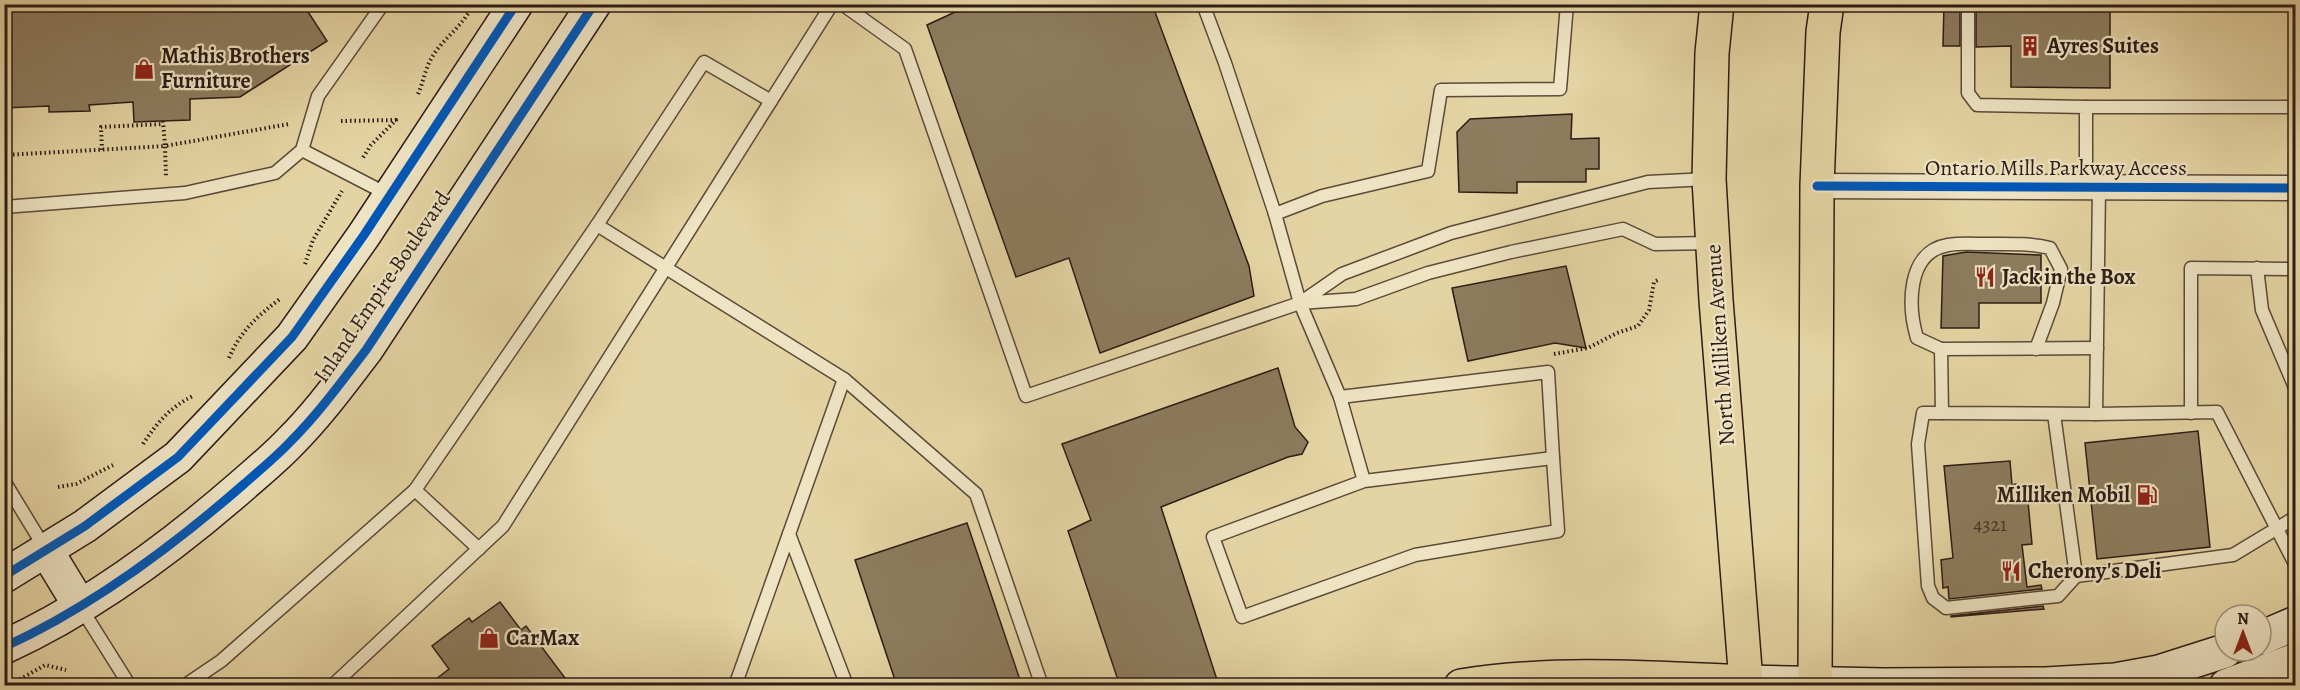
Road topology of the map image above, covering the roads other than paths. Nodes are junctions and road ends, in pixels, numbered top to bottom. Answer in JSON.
{"nodes":[{"id":1,"x":383,"y":4,"type":"edge"},
{"id":2,"x":516,"y":4,"type":"edge"},
{"id":3,"x":594,"y":4,"type":"edge"},
{"id":4,"x":832,"y":4,"type":"edge"},
{"id":5,"x":842,"y":4,"type":"edge"},
{"id":6,"x":1203,"y":4,"type":"edge"},
{"id":7,"x":1567,"y":4,"type":"edge"},
{"id":8,"x":1717,"y":4,"type":"edge"},
{"id":9,"x":1827,"y":4,"type":"edge"},
{"id":10,"x":1968,"y":4,"type":"edge"},
{"id":11,"x":771,"y":101,"type":"junction"},
{"id":12,"x":2086,"y":107,"type":"junction"},
{"id":13,"x":2295,"y":107,"type":"edge"},
{"id":14,"x":302,"y":150,"type":"junction"},
{"id":15,"x":1709,"y":178,"type":"junction"},
{"id":16,"x":1817,"y":186,"type":"junction"},
{"id":17,"x":2093,"y":187,"type":"junction"},
{"id":18,"x":2295,"y":188,"type":"edge"},
{"id":19,"x":390,"y":195,"type":"junction"},
{"id":20,"x":4,"y":207,"type":"edge"},
{"id":21,"x":1275,"y":214,"type":"junction"},
{"id":22,"x":597,"y":225,"type":"junction"},
{"id":23,"x":1713,"y":243,"type":"junction"},
{"id":24,"x":665,"y":267,"type":"junction"},
{"id":25,"x":2257,"y":268,"type":"junction"},
{"id":26,"x":2295,"y":269,"type":"edge"},
{"id":27,"x":1300,"y":303,"type":"junction"},
{"id":28,"x":2097,"y":348,"type":"junction"},
{"id":29,"x":1941,"y":349,"type":"junction"},
{"id":30,"x":2036,"y":349,"type":"junction"},
{"id":31,"x":844,"y":379,"type":"junction"},
{"id":32,"x":2295,"y":390,"type":"edge"},
{"id":33,"x":1341,"y":397,"type":"junction"},
{"id":34,"x":1942,"y":413,"type":"junction"},
{"id":35,"x":2191,"y":413,"type":"junction"},
{"id":36,"x":2054,"y":414,"type":"junction"},
{"id":37,"x":2096,"y":414,"type":"junction"},
{"id":38,"x":1553,"y":458,"type":"junction"},
{"id":39,"x":4,"y":481,"type":"edge"},
{"id":40,"x":1364,"y":481,"type":"junction"},
{"id":41,"x":415,"y":490,"type":"junction"},
{"id":42,"x":2295,"y":517,"type":"edge"},
{"id":43,"x":2276,"y":527,"type":"junction"},
{"id":44,"x":789,"y":534,"type":"junction"},
{"id":45,"x":479,"y":549,"type":"junction"},
{"id":46,"x":46,"y":550,"type":"junction"},
{"id":47,"x":2295,"y":566,"type":"edge"},
{"id":48,"x":4,"y":576,"type":"edge"},
{"id":49,"x":2076,"y":576,"type":"junction"},
{"id":50,"x":80,"y":606,"type":"junction"},
{"id":51,"x":2295,"y":623,"type":"edge"},
{"id":52,"x":2273,"y":633,"type":"edge"},
{"id":53,"x":4,"y":647,"type":"edge"},
{"id":54,"x":2213,"y":655,"type":"edge"},
{"id":55,"x":2295,"y":660,"type":"edge"},
{"id":56,"x":1747,"y":684,"type":"edge"},
{"id":57,"x":1816,"y":684,"type":"edge"},
{"id":58,"x":130,"y":686,"type":"edge"},
{"id":59,"x":184,"y":686,"type":"edge"},
{"id":60,"x":332,"y":686,"type":"edge"},
{"id":61,"x":735,"y":686,"type":"edge"},
{"id":62,"x":847,"y":686,"type":"edge"},
{"id":63,"x":1042,"y":686,"type":"edge"},
{"id":64,"x":1461,"y":686,"type":"edge"},
{"id":65,"x":2226,"y":686,"type":"edge"}],
"edges":[{"from":1,"to":14,"type":"lane"},
{"from":2,"to":19,"type":"main road","name":"Inland Empire Boulevard"},
{"from":3,"to":50,"type":"main road","name":"Inland Empire Boulevard"},
{"from":4,"to":11,"type":"lane"},
{"from":5,"to":27,"type":"lane"},
{"from":6,"to":21,"type":"lane"},
{"from":7,"to":21,"type":"lane"},
{"from":8,"to":15,"type":"main road","name":"North Milliken Avenue"},
{"from":9,"to":16,"type":"main road"},
{"from":10,"to":12,"type":"lane"},
{"from":11,"to":22,"type":"lane"},
{"from":11,"to":24,"type":"lane"},
{"from":12,"to":13,"type":"lane"},
{"from":12,"to":17,"type":"lane"},
{"from":14,"to":19,"type":"lane"},
{"from":14,"to":20,"type":"lane"},
{"from":15,"to":23,"type":"main road","name":"North Milliken Avenue"},
{"from":15,"to":27,"type":"lane"},
{"from":16,"to":17,"type":"street","name":"Ontario Mills Parkway Access"},
{"from":16,"to":57,"type":"main road"},
{"from":17,"to":18,"type":"street","name":"Ontario Mills Parkway Access"},
{"from":17,"to":28,"type":"lane"},
{"from":19,"to":46,"type":"main road","name":"Inland Empire Boulevard"},
{"from":21,"to":27,"type":"lane"},
{"from":22,"to":24,"type":"lane"},
{"from":22,"to":41,"type":"lane"},
{"from":23,"to":27,"type":"lane"},
{"from":23,"to":56,"type":"main road","name":"North Milliken Avenue"},
{"from":24,"to":31,"type":"lane"},
{"from":24,"to":45,"type":"lane"},
{"from":25,"to":26,"type":"lane"},
{"from":25,"to":32,"type":"lane"},
{"from":25,"to":35,"type":"lane"},
{"from":27,"to":33,"type":"lane"},
{"from":28,"to":30,"type":"lane"},
{"from":28,"to":37,"type":"lane"},
{"from":29,"to":30,"type":"lane"},
{"from":29,"to":30,"type":"lane"},
{"from":29,"to":34,"type":"lane"},
{"from":31,"to":44,"type":"lane"},
{"from":31,"to":63,"type":"lane"},
{"from":33,"to":38,"type":"lane"},
{"from":33,"to":40,"type":"lane"},
{"from":34,"to":36,"type":"lane"},
{"from":34,"to":49,"type":"lane"},
{"from":35,"to":37,"type":"lane"},
{"from":35,"to":43,"type":"lane"},
{"from":36,"to":37,"type":"lane"},
{"from":36,"to":49,"type":"lane"},
{"from":38,"to":40,"type":"lane"},
{"from":38,"to":40,"type":"lane"},
{"from":39,"to":46,"type":"lane"},
{"from":41,"to":45,"type":"lane"},
{"from":41,"to":59,"type":"lane"},
{"from":42,"to":43,"type":"lane"},
{"from":43,"to":47,"type":"lane"},
{"from":43,"to":49,"type":"lane"},
{"from":44,"to":61,"type":"lane"},
{"from":44,"to":62,"type":"lane"},
{"from":45,"to":60,"type":"lane"},
{"from":46,"to":48,"type":"main road","name":"Inland Empire Boulevard"},
{"from":46,"to":50,"type":"main road"},
{"from":50,"to":53,"type":"main road","name":"Inland Empire Boulevard"},
{"from":50,"to":58,"type":"lane"},
{"from":51,"to":52,"type":"main road"},
{"from":54,"to":57,"type":"main road"},
{"from":55,"to":65,"type":"main road"},
{"from":56,"to":57,"type":"main road"},
{"from":56,"to":64,"type":"main road"}]}
